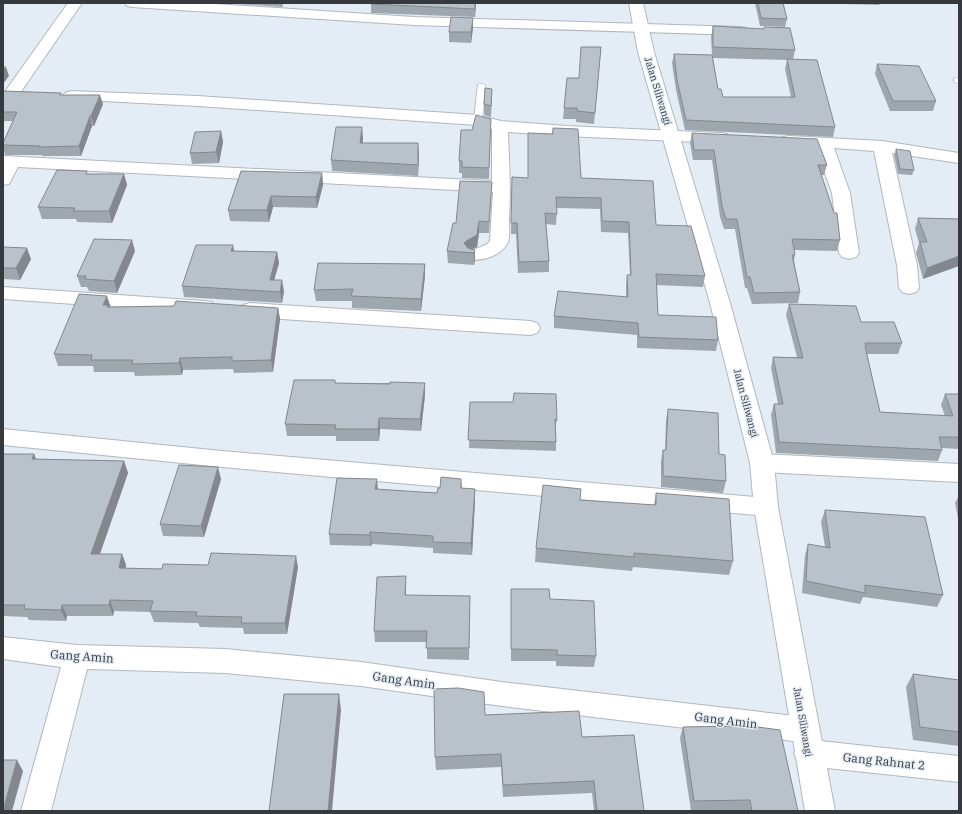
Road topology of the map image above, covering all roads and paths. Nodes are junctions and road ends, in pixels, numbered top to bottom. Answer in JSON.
{"nodes":[{"id":1,"x":75,"y":3,"type":"edge"},
{"id":2,"x":132,"y":3,"type":"edge"},
{"id":3,"x":636,"y":3,"type":"edge"},
{"id":4,"x":640,"y":27,"type":"junction"},
{"id":5,"x":757,"y":32,"type":"edge"},
{"id":6,"x":481,"y":86,"type":"dead end"},
{"id":7,"x":14,"y":93,"type":"edge"},
{"id":8,"x":58,"y":95,"type":"edge"},
{"id":9,"x":478,"y":120,"type":"junction"},
{"id":10,"x":500,"y":126,"type":"junction"},
{"id":11,"x":671,"y":135,"type":"junction"},
{"id":12,"x":740,"y":139,"type":"edge"},
{"id":13,"x":770,"y":140,"type":"edge"},
{"id":14,"x":823,"y":143,"type":"junction"},
{"id":15,"x":882,"y":146,"type":"junction"},
{"id":16,"x":959,"y":158,"type":"edge"},
{"id":17,"x":7,"y":161,"type":"edge"},
{"id":18,"x":3,"y":180,"type":"edge"},
{"id":19,"x":502,"y":187,"type":"junction"},
{"id":20,"x":849,"y":253,"type":"dead end"},
{"id":21,"x":476,"y":255,"type":"edge"},
{"id":22,"x":909,"y":288,"type":"dead end"},
{"id":23,"x":3,"y":293,"type":"edge"},
{"id":24,"x":530,"y":328,"type":"dead end"},
{"id":25,"x":3,"y":437,"type":"edge"},
{"id":26,"x":762,"y":463,"type":"junction"},
{"id":27,"x":959,"y":474,"type":"edge"},
{"id":28,"x":766,"y":507,"type":"junction"},
{"id":29,"x":3,"y":648,"type":"edge"},
{"id":30,"x":77,"y":657,"type":"junction"},
{"id":31,"x":806,"y":742,"type":"junction"},
{"id":32,"x":959,"y":769,"type":"edge"},
{"id":33,"x":36,"y":811,"type":"edge"},
{"id":34,"x":820,"y":811,"type":"edge"}],
"edges":[{"from":1,"to":7,"type":"street"},
{"from":2,"to":4,"type":"street"},
{"from":3,"to":4,"type":"street","name":"Jalan Siliwangi"},
{"from":4,"to":5,"type":"street"},
{"from":4,"to":11,"type":"street","name":"Jalan Siliwangi"},
{"from":6,"to":9,"type":"lane"},
{"from":8,"to":9,"type":"street"},
{"from":9,"to":10,"type":"street"},
{"from":10,"to":11,"type":"street"},
{"from":10,"to":19,"type":"street"},
{"from":11,"to":12,"type":"street"},
{"from":11,"to":26,"type":"street","name":"Jalan Siliwangi"},
{"from":13,"to":14,"type":"street"},
{"from":14,"to":15,"type":"street"},
{"from":14,"to":20,"type":"street"},
{"from":15,"to":16,"type":"street"},
{"from":15,"to":22,"type":"street"},
{"from":17,"to":18,"type":"street"},
{"from":17,"to":19,"type":"street"},
{"from":19,"to":21,"type":"street"},
{"from":23,"to":24,"type":"street"},
{"from":25,"to":28,"type":"street"},
{"from":26,"to":27,"type":"street"},
{"from":26,"to":28,"type":"street","name":"Jalan Siliwangi"},
{"from":28,"to":31,"type":"street","name":"Jalan Siliwangi"},
{"from":29,"to":30,"type":"street","name":"Gang Amin"},
{"from":30,"to":31,"type":"street","name":"Gang Amin"},
{"from":30,"to":33,"type":"street"},
{"from":31,"to":32,"type":"street","name":"Gang Rahnat 2"},
{"from":31,"to":34,"type":"street","name":"Jalan Siliwangi"}]}
